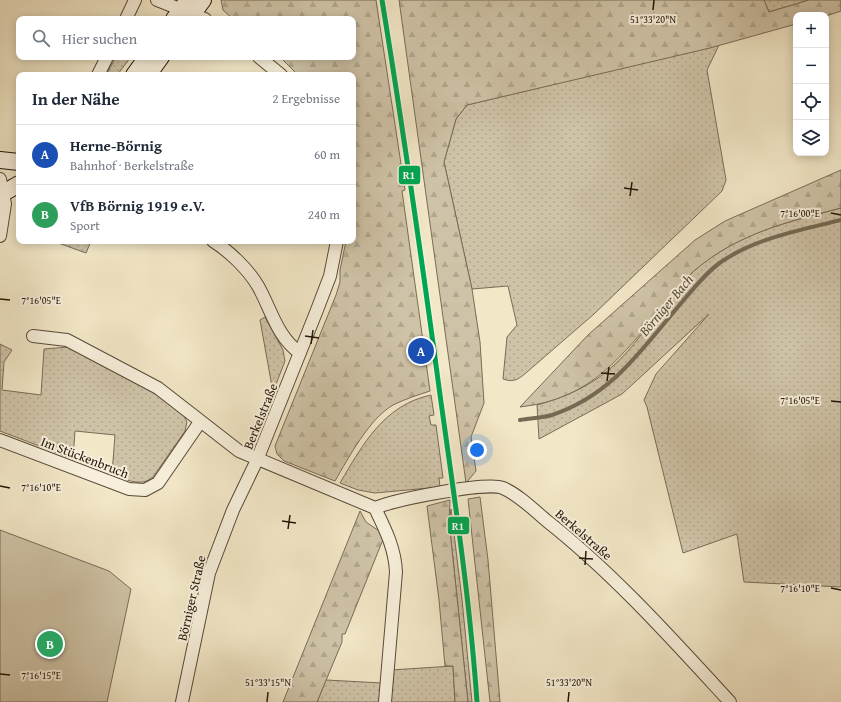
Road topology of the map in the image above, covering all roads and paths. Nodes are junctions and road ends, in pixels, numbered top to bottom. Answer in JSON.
{"nodes":[{"id":1,"x":135,"y":0,"type":"edge"},
{"id":2,"x":157,"y":0,"type":"edge"},
{"id":3,"x":203,"y":0,"type":"edge"},
{"id":4,"x":188,"y":13,"type":"edge"},
{"id":5,"x":127,"y":16,"type":"edge"},
{"id":6,"x":106,"y":60,"type":"edge"},
{"id":7,"x":145,"y":60,"type":"edge"},
{"id":8,"x":159,"y":60,"type":"edge"},
{"id":9,"x":263,"y":60,"type":"edge"},
{"id":10,"x":100,"y":72,"type":"edge"},
{"id":11,"x":136,"y":72,"type":"edge"},
{"id":12,"x":150,"y":72,"type":"edge"},
{"id":13,"x":277,"y":72,"type":"edge"},
{"id":14,"x":0,"y":160,"type":"edge"},
{"id":15,"x":16,"y":162,"type":"edge"},
{"id":16,"x":16,"y":187,"type":"edge"},
{"id":17,"x":5,"y":196,"type":"edge"},
{"id":18,"x":0,"y":236,"type":"edge"},
{"id":19,"x":217,"y":244,"type":"edge"},
{"id":20,"x":336,"y":244,"type":"edge"},
{"id":21,"x":33,"y":336,"type":"dead end"},
{"id":22,"x":300,"y":353,"type":"junction"},
{"id":23,"x":200,"y":422,"type":"junction"},
{"id":24,"x":0,"y":440,"type":"edge"},
{"id":25,"x":257,"y":460,"type":"junction"},
{"id":26,"x":376,"y":508,"type":"junction"},
{"id":27,"x":182,"y":702,"type":"edge"},
{"id":28,"x":385,"y":702,"type":"edge"},
{"id":29,"x":730,"y":702,"type":"edge"}],
"edges":[{"from":1,"to":5,"type":"street"},
{"from":2,"to":4,"type":"street"},
{"from":3,"to":4,"type":"main road"},
{"from":6,"to":10,"type":"street"},
{"from":7,"to":11,"type":"main road"},
{"from":8,"to":12,"type":"main road"},
{"from":9,"to":13,"type":"street"},
{"from":14,"to":15,"type":"main road"},
{"from":16,"to":17,"type":"main road"},
{"from":17,"to":18,"type":"street"},
{"from":19,"to":22,"type":"street"},
{"from":20,"to":22,"type":"street","name":"Berkelstraße"},
{"from":21,"to":23,"type":"street"},
{"from":22,"to":25,"type":"street","name":"Berkelstraße"},
{"from":23,"to":24,"type":"street","name":"Im Stückenbruch"},
{"from":23,"to":25,"type":"street"},
{"from":25,"to":26,"type":"street","name":"Berkelstraße"},
{"from":25,"to":27,"type":"street","name":"Börniger Straße"},
{"from":26,"to":28,"type":"street"},
{"from":26,"to":29,"type":"street","name":"Berkelstraße"}]}
